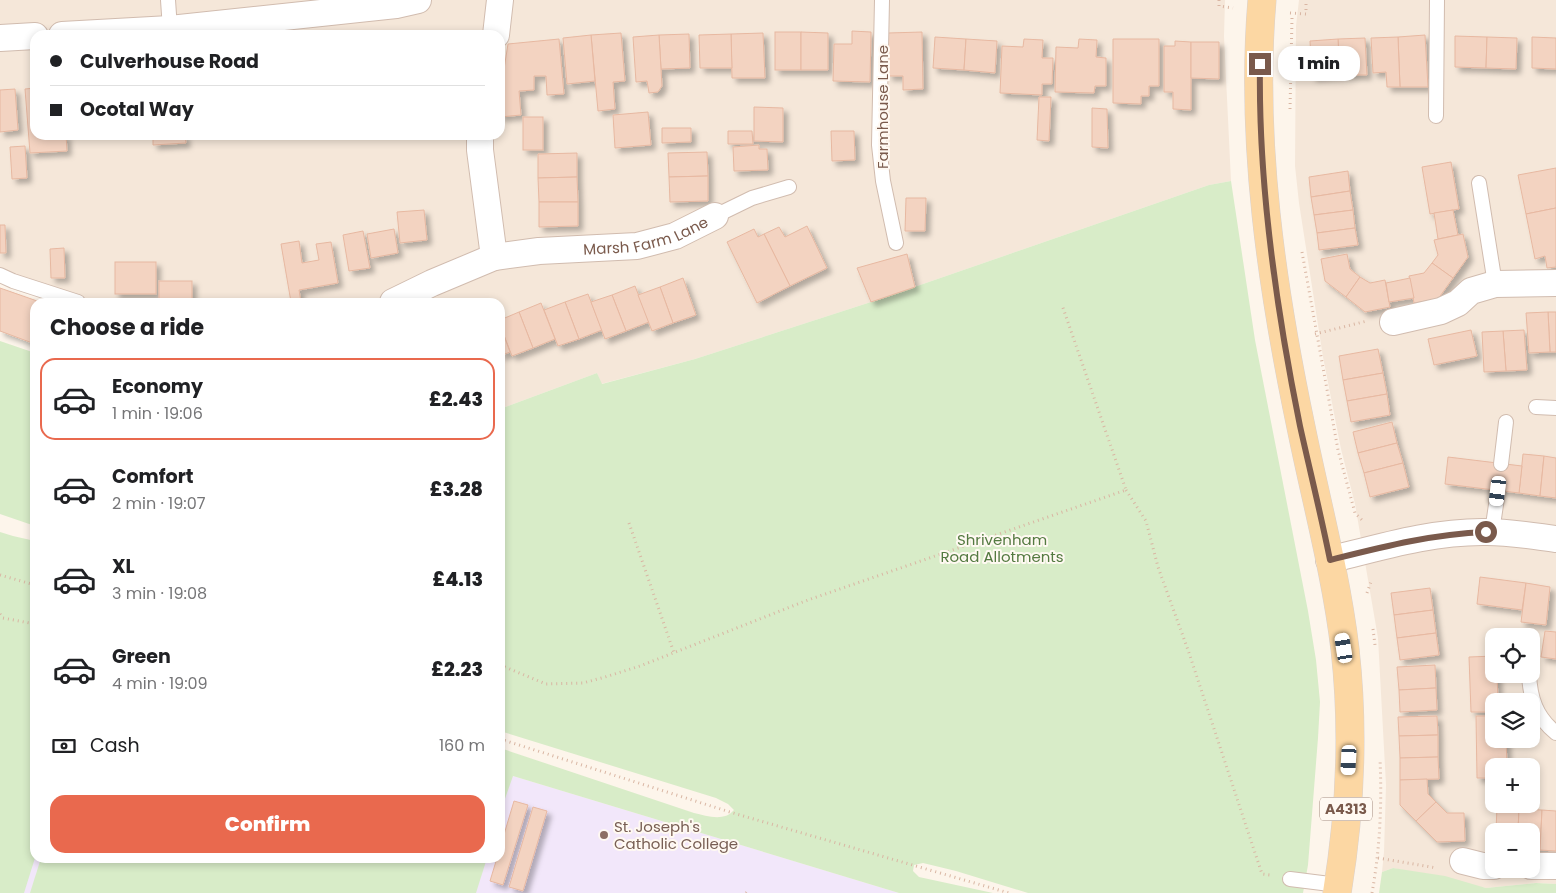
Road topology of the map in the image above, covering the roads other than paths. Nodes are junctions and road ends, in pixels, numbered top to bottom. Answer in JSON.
{"nodes":[{"id":1,"x":168,"y":0,"type":"edge"},
{"id":2,"x":418,"y":0,"type":"edge"},
{"id":3,"x":500,"y":0,"type":"edge"},
{"id":4,"x":882,"y":0,"type":"edge"},
{"id":5,"x":1262,"y":0,"type":"edge"},
{"id":6,"x":1437,"y":0,"type":"edge"},
{"id":7,"x":170,"y":29,"type":"junction"},
{"id":8,"x":152,"y":30,"type":"edge"},
{"id":9,"x":497,"y":30,"type":"edge"},
{"id":10,"x":30,"y":36,"type":"edge"},
{"id":11,"x":0,"y":38,"type":"edge"},
{"id":12,"x":1436,"y":116,"type":"dead end"},
{"id":13,"x":480,"y":140,"type":"edge"},
{"id":14,"x":1479,"y":183,"type":"dead end"},
{"id":15,"x":789,"y":187,"type":"dead end"},
{"id":16,"x":715,"y":216,"type":"joint"},
{"id":17,"x":896,"y":243,"type":"dead end"},
{"id":18,"x":494,"y":257,"type":"junction"},
{"id":19,"x":0,"y":275,"type":"edge"},
{"id":20,"x":1556,"y":283,"type":"edge"},
{"id":21,"x":1496,"y":284,"type":"junction"},
{"id":22,"x":66,"y":298,"type":"edge"},
{"id":23,"x":401,"y":298,"type":"edge"},
{"id":24,"x":1394,"y":322,"type":"road end"},
{"id":25,"x":1536,"y":407,"type":"dead end"},
{"id":26,"x":1556,"y":408,"type":"edge"},
{"id":27,"x":1506,"y":422,"type":"dead end"},
{"id":28,"x":1501,"y":464,"type":"dead end"},
{"id":29,"x":1498,"y":491,"type":"dead end"},
{"id":30,"x":1492,"y":532,"type":"junction"},
{"id":31,"x":1556,"y":539,"type":"edge"},
{"id":32,"x":1330,"y":560,"type":"junction"},
{"id":33,"x":1529,"y":683,"type":"edge"},
{"id":34,"x":1556,"y":732,"type":"edge"},
{"id":35,"x":1463,"y":861,"type":"dead end"},
{"id":36,"x":1485,"y":866,"type":"edge"},
{"id":37,"x":1540,"y":866,"type":"edge"},
{"id":38,"x":1556,"y":866,"type":"edge"},
{"id":39,"x":1290,"y":879,"type":"road end"},
{"id":40,"x":1338,"y":889,"type":"edge"}],
"edges":[{"from":1,"to":7,"type":"lane"},
{"from":2,"to":7,"type":"street"},
{"from":3,"to":9,"type":"street"},
{"from":4,"to":17,"type":"lane","name":"Farmhouse Lane"},
{"from":5,"to":32,"type":"main road","number":"A4313"},
{"from":6,"to":12,"type":"lane"},
{"from":7,"to":8,"type":"street"},
{"from":10,"to":11,"type":"street"},
{"from":13,"to":18,"type":"street"},
{"from":14,"to":21,"type":"lane"},
{"from":15,"to":16,"type":"lane","name":"Marsh Farm Lane"},
{"from":16,"to":18,"type":"street","name":"Marsh Farm Lane"},
{"from":18,"to":23,"type":"street","name":"Marsh Farm Lane"},
{"from":19,"to":22,"type":"lane"},
{"from":20,"to":21,"type":"street"},
{"from":21,"to":24,"type":"street"},
{"from":25,"to":26,"type":"lane"},
{"from":27,"to":28,"type":"lane"},
{"from":29,"to":30,"type":"lane"},
{"from":30,"to":31,"type":"street"},
{"from":30,"to":32,"type":"street"},
{"from":32,"to":40,"type":"main road","number":"A4313"},
{"from":33,"to":34,"type":"lane"},
{"from":35,"to":36,"type":"street"},
{"from":37,"to":38,"type":"street"},
{"from":39,"to":40,"type":"lane"}]}
